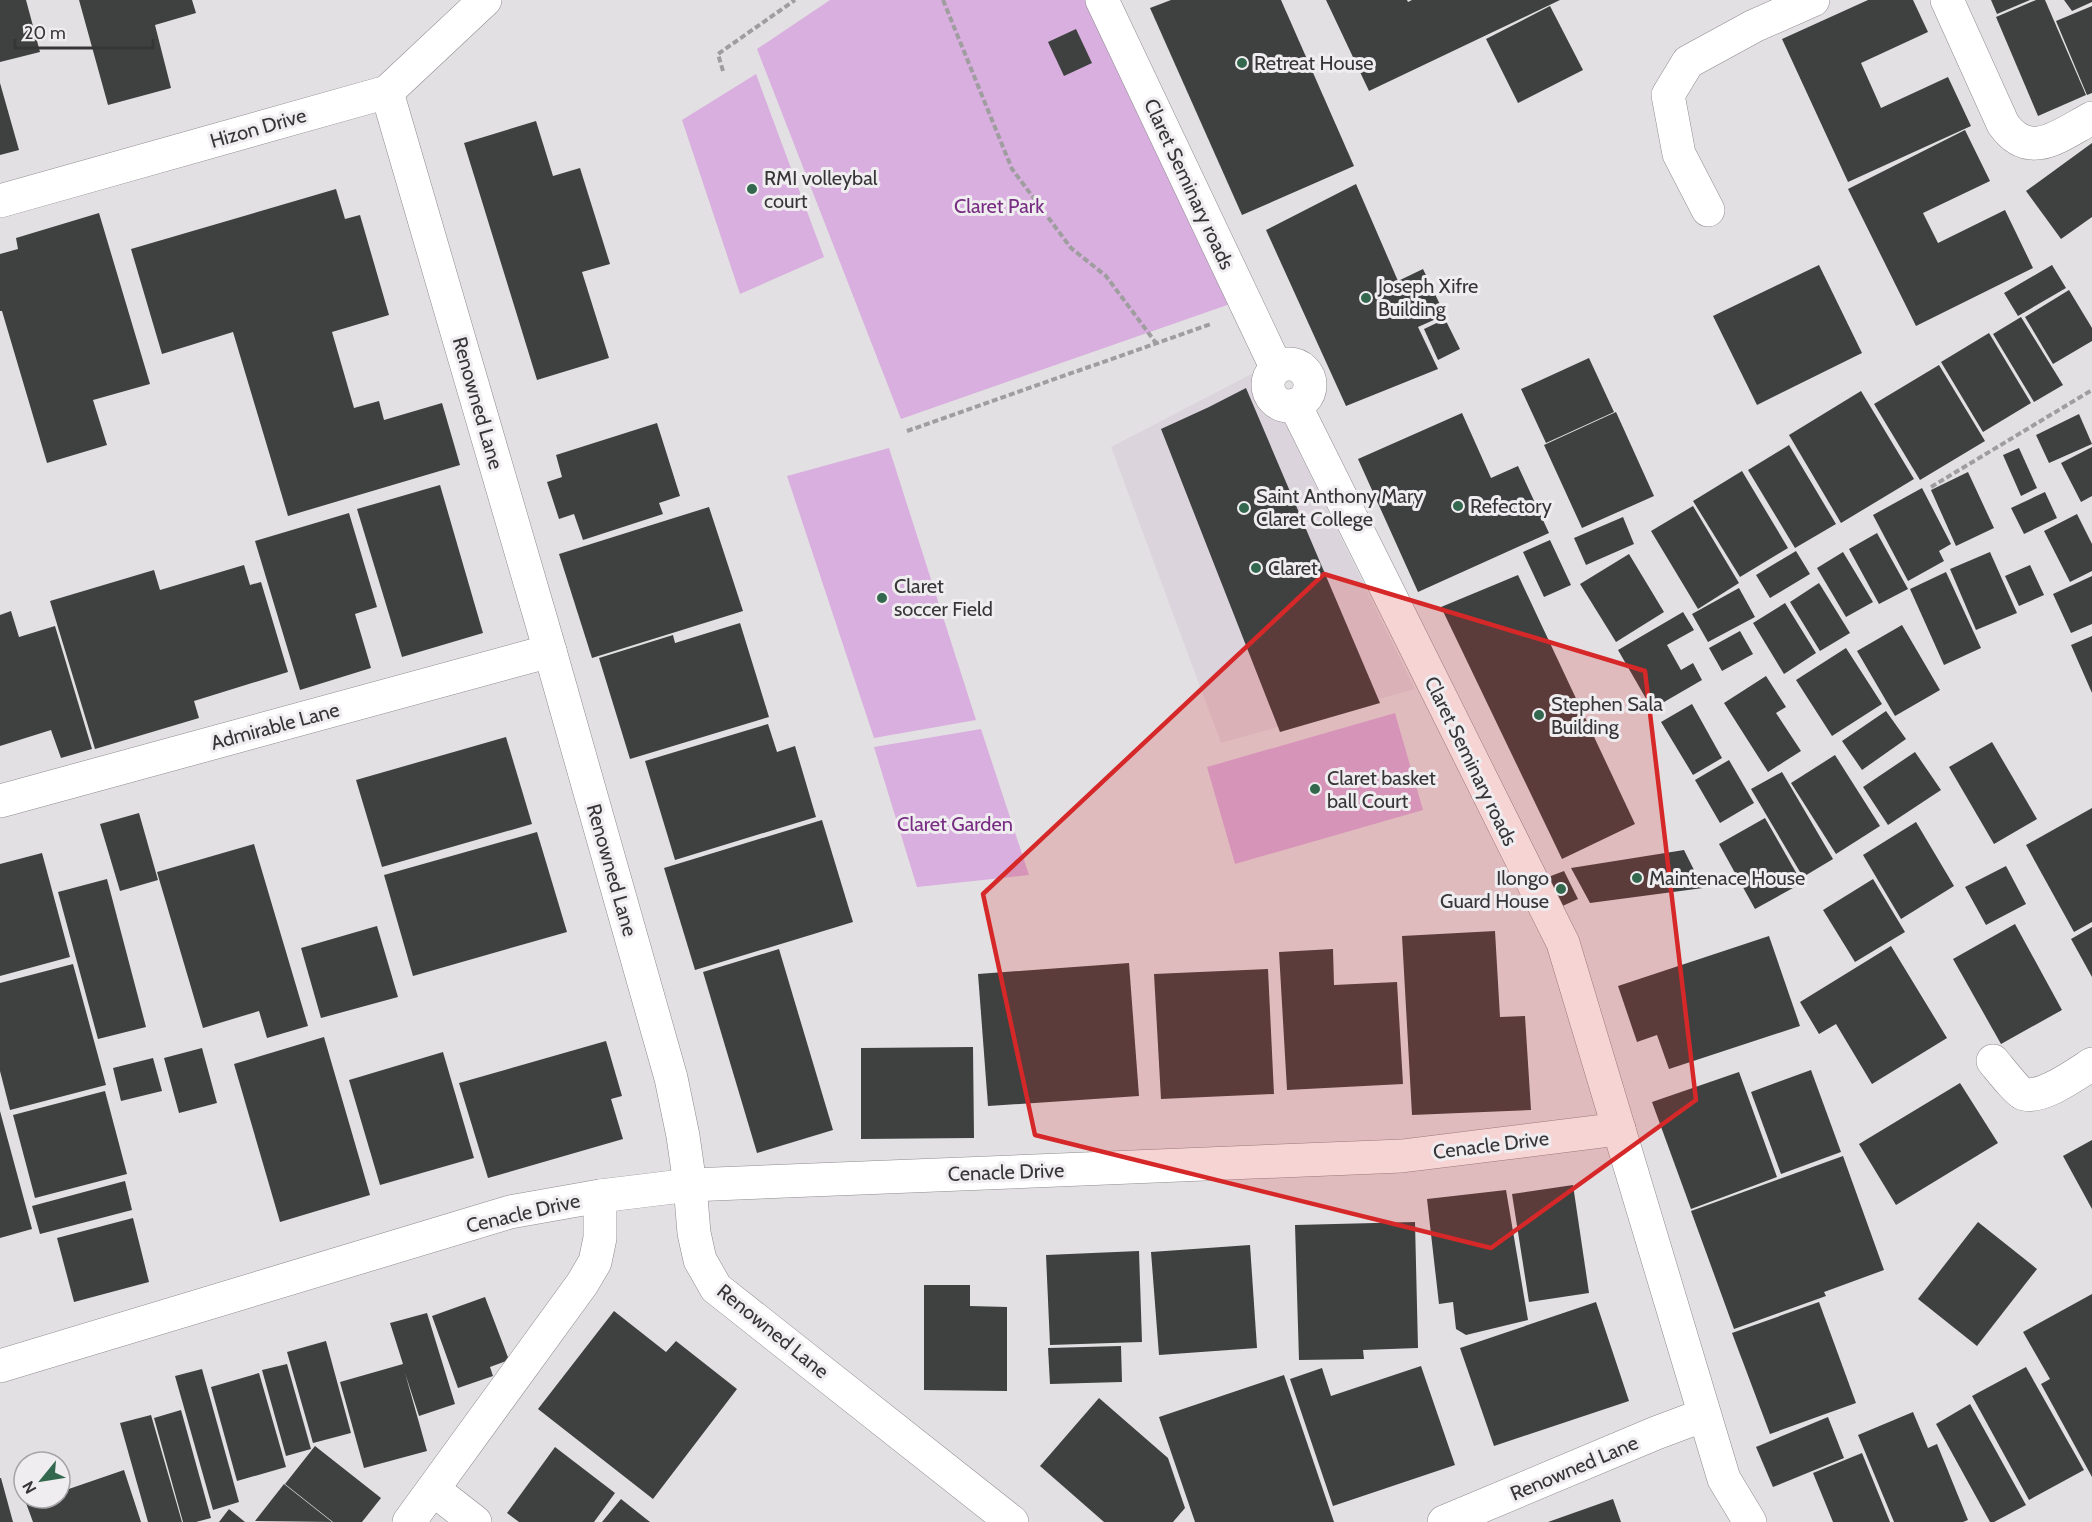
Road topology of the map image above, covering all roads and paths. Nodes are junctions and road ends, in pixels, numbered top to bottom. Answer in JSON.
{"nodes":[{"id":1,"x":485,"y":0,"type":"edge"},
{"id":2,"x":795,"y":0,"type":"edge"},
{"id":3,"x":943,"y":0,"type":"edge"},
{"id":4,"x":1102,"y":0,"type":"edge"},
{"id":5,"x":1813,"y":0,"type":"edge"},
{"id":6,"x":1947,"y":0,"type":"edge"},
{"id":7,"x":723,"y":71,"type":"dead end"},
{"id":8,"x":387,"y":92,"type":"junction"},
{"id":9,"x":2092,"y":118,"type":"edge"},
{"id":10,"x":0,"y":201,"type":"edge"},
{"id":11,"x":1708,"y":210,"type":"dead end"},
{"id":12,"x":1249,"y":310,"type":"junction"},
{"id":13,"x":1156,"y":343,"type":"junction"},
{"id":14,"x":2092,"y":390,"type":"edge"},
{"id":15,"x":907,"y":431,"type":"dead end"},
{"id":16,"x":1931,"y":487,"type":"dead end"},
{"id":17,"x":550,"y":651,"type":"junction"},
{"id":18,"x":0,"y":801,"type":"edge"},
{"id":19,"x":1993,"y":1061,"type":"dead end"},
{"id":20,"x":2092,"y":1064,"type":"edge"},
{"id":21,"x":1619,"y":1129,"type":"junction"},
{"id":22,"x":690,"y":1185,"type":"junction"},
{"id":23,"x":600,"y":1196,"type":"junction"},
{"id":24,"x":0,"y":1366,"type":"edge"},
{"id":25,"x":1704,"y":1415,"type":"junction"},
{"id":26,"x":434,"y":1490,"type":"junction"},
{"id":27,"x":409,"y":1522,"type":"edge"},
{"id":28,"x":475,"y":1522,"type":"edge"},
{"id":29,"x":1012,"y":1522,"type":"edge"},
{"id":30,"x":1444,"y":1522,"type":"edge"},
{"id":31,"x":1750,"y":1522,"type":"edge"}],
"edges":[{"from":1,"to":8,"type":"street","name":"Hizon Drive"},
{"from":2,"to":7,"type":"path"},
{"from":3,"to":13,"type":"path"},
{"from":4,"to":12,"type":"street","name":"Claret Seminary roads"},
{"from":5,"to":11,"type":"street"},
{"from":6,"to":9,"type":"street"},
{"from":8,"to":10,"type":"street","name":"Hizon Drive"},
{"from":8,"to":17,"type":"street","name":"Renowned Lane"},
{"from":12,"to":13,"type":"path"},
{"from":12,"to":21,"type":"street","name":"Claret Seminary roads"},
{"from":13,"to":15,"type":"path"},
{"from":14,"to":16,"type":"path"},
{"from":17,"to":18,"type":"street","name":"Admirable Lane"},
{"from":17,"to":22,"type":"street","name":"Renowned Lane"},
{"from":19,"to":20,"type":"street"},
{"from":21,"to":22,"type":"street","name":"Cenacle Drive"},
{"from":21,"to":25,"type":"street"},
{"from":22,"to":23,"type":"street","name":"Cenacle Drive"},
{"from":22,"to":29,"type":"street","name":"Renowned Lane"},
{"from":23,"to":24,"type":"street","name":"Cenacle Drive"},
{"from":23,"to":26,"type":"street"},
{"from":25,"to":30,"type":"street","name":"Renowned Lane"},
{"from":25,"to":31,"type":"street"},
{"from":26,"to":27,"type":"street"},
{"from":26,"to":28,"type":"street"}]}
